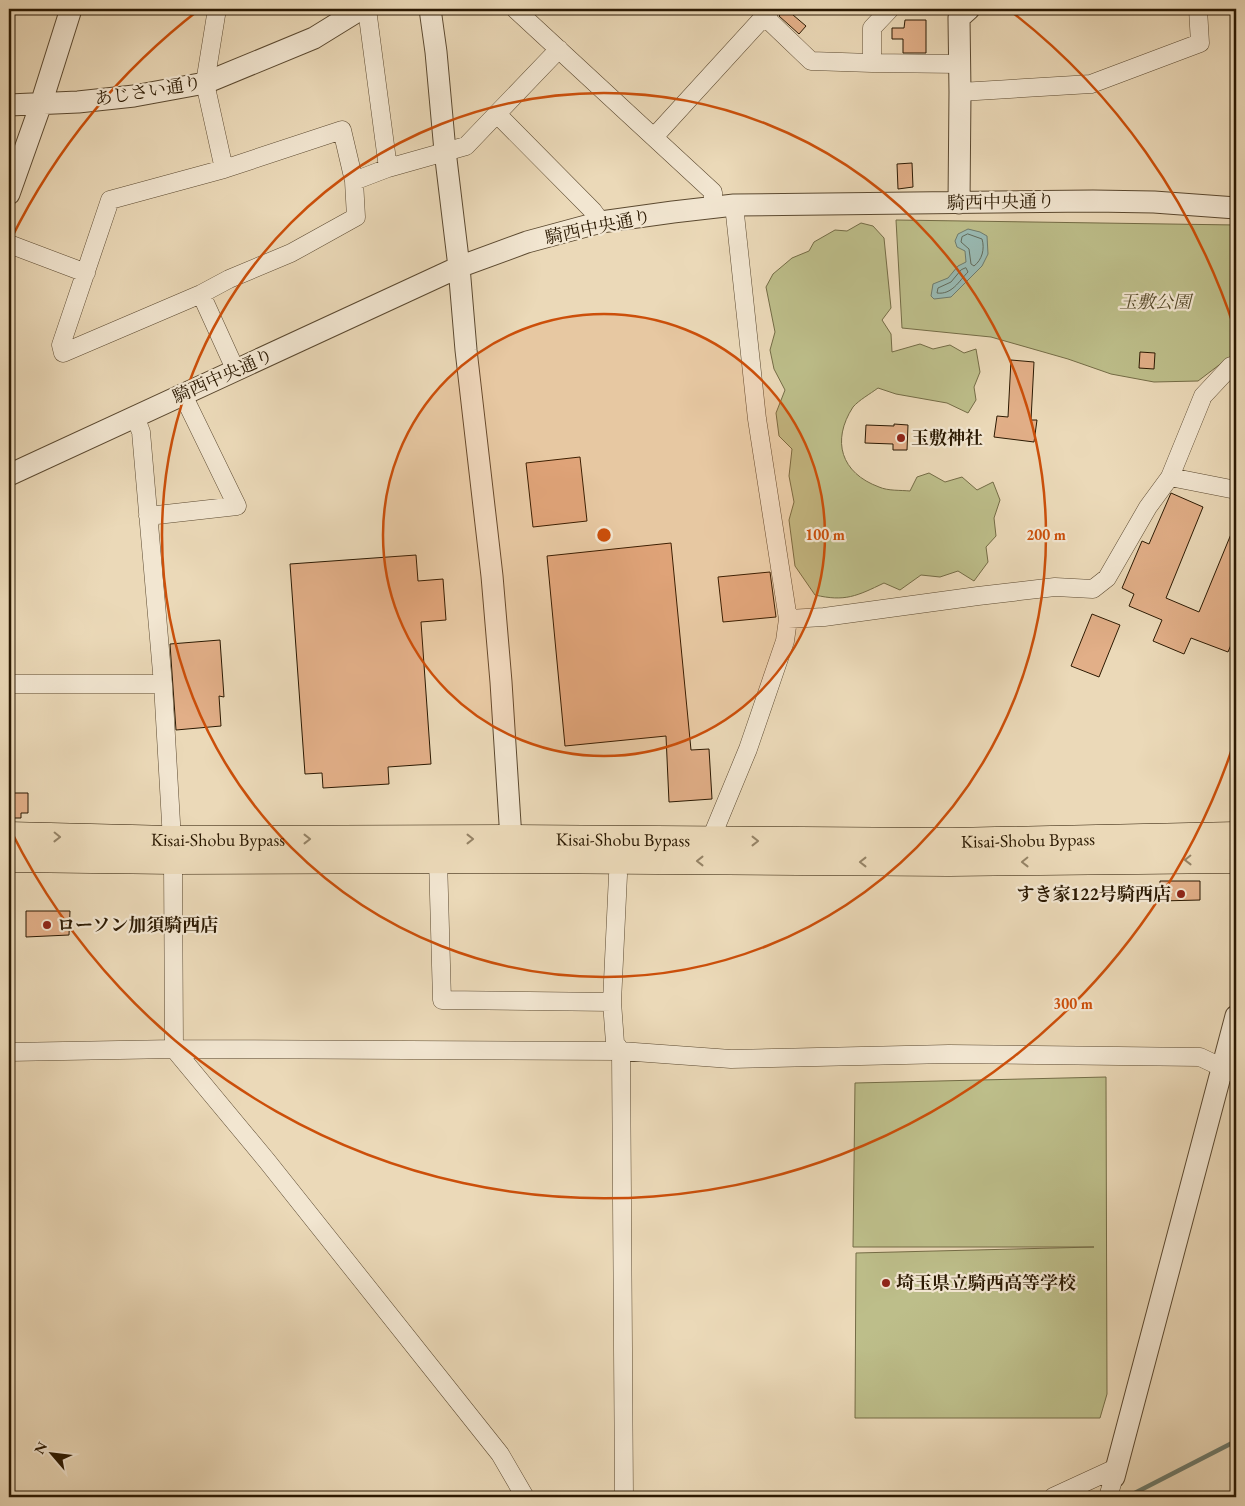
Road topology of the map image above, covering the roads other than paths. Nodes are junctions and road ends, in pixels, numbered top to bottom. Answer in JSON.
{"nodes":[{"id":1,"x":71,"y":9,"type":"edge"},
{"id":2,"x":217,"y":9,"type":"edge"},
{"id":3,"x":361,"y":9,"type":"edge"},
{"id":4,"x":367,"y":9,"type":"edge"},
{"id":5,"x":430,"y":9,"type":"edge"},
{"id":6,"x":515,"y":9,"type":"edge"},
{"id":7,"x":890,"y":9,"type":"edge"},
{"id":8,"x":969,"y":9,"type":"edge"},
{"id":9,"x":1198,"y":9,"type":"edge"},
{"id":10,"x":768,"y":12,"type":"edge"},
{"id":11,"x":559,"y":49,"type":"junction"},
{"id":12,"x":872,"y":63,"type":"junction"},
{"id":13,"x":960,"y":64,"type":"junction"},
{"id":14,"x":205,"y":84,"type":"junction"},
{"id":15,"x":960,"y":92,"type":"junction"},
{"id":16,"x":41,"y":104,"type":"junction"},
{"id":17,"x":9,"y":105,"type":"edge"},
{"id":18,"x":497,"y":114,"type":"junction"},
{"id":19,"x":654,"y":137,"type":"junction"},
{"id":20,"x":444,"y":151,"type":"junction"},
{"id":21,"x":388,"y":168,"type":"junction"},
{"id":22,"x":224,"y":169,"type":"junction"},
{"id":23,"x":354,"y":181,"type":"junction"},
{"id":24,"x":9,"y":194,"type":"edge"},
{"id":25,"x":959,"y":203,"type":"junction"},
{"id":26,"x":724,"y":206,"type":"junction"},
{"id":27,"x":1236,"y":208,"type":"edge"},
{"id":28,"x":601,"y":222,"type":"junction"},
{"id":29,"x":9,"y":244,"type":"edge"},
{"id":30,"x":459,"y":267,"type":"junction"},
{"id":31,"x":86,"y":272,"type":"junction"},
{"id":32,"x":201,"y":294,"type":"junction"},
{"id":33,"x":1236,"y":365,"type":"edge"},
{"id":34,"x":236,"y":371,"type":"junction"},
{"id":35,"x":183,"y":395,"type":"junction"},
{"id":36,"x":135,"y":416,"type":"junction"},
{"id":37,"x":9,"y":475,"type":"edge"},
{"id":38,"x":1170,"y":477,"type":"junction"},
{"id":39,"x":1236,"y":490,"type":"edge"},
{"id":40,"x":148,"y":516,"type":"junction"},
{"id":41,"x":788,"y":619,"type":"junction"},
{"id":42,"x":9,"y":684,"type":"edge"},
{"id":43,"x":162,"y":684,"type":"junction"},
{"id":44,"x":9,"y":836,"type":"edge"},
{"id":45,"x":1236,"y":836,"type":"edge"},
{"id":46,"x":710,"y":841,"type":"junction"},
{"id":47,"x":511,"y":849,"type":"junction"},
{"id":48,"x":173,"y":850,"type":"junction"},
{"id":49,"x":9,"y":858,"type":"edge"},
{"id":50,"x":438,"y":859,"type":"junction"},
{"id":51,"x":1236,"y":859,"type":"edge"},
{"id":52,"x":618,"y":875,"type":"dead end"},
{"id":53,"x":612,"y":1002,"type":"junction"},
{"id":54,"x":1236,"y":1016,"type":"edge"},
{"id":55,"x":174,"y":1049,"type":"junction"},
{"id":56,"x":621,"y":1051,"type":"junction"},
{"id":57,"x":9,"y":1052,"type":"edge"},
{"id":58,"x":1229,"y":1070,"type":"edge"},
{"id":59,"x":1115,"y":1472,"type":"junction"},
{"id":60,"x":526,"y":1497,"type":"edge"},
{"id":61,"x":624,"y":1497,"type":"edge"},
{"id":62,"x":1053,"y":1497,"type":"edge"},
{"id":63,"x":1108,"y":1497,"type":"edge"}],
"edges":[{"from":1,"to":16,"type":"street"},
{"from":2,"to":14,"type":"street"},
{"from":3,"to":14,"type":"street","name":"あじさい通り"},
{"from":4,"to":21,"type":"street"},
{"from":5,"to":20,"type":"street"},
{"from":6,"to":11,"type":"street"},
{"from":7,"to":12,"type":"street"},
{"from":8,"to":13,"type":"street"},
{"from":9,"to":15,"type":"street"},
{"from":10,"to":12,"type":"street"},
{"from":10,"to":19,"type":"street"},
{"from":11,"to":18,"type":"street"},
{"from":11,"to":19,"type":"street"},
{"from":12,"to":13,"type":"street"},
{"from":13,"to":15,"type":"street"},
{"from":14,"to":16,"type":"street","name":"あじさい通り"},
{"from":14,"to":22,"type":"street"},
{"from":15,"to":25,"type":"street"},
{"from":16,"to":17,"type":"street","name":"あじさい通り"},
{"from":16,"to":24,"type":"street"},
{"from":18,"to":20,"type":"street"},
{"from":18,"to":28,"type":"street"},
{"from":19,"to":26,"type":"street"},
{"from":20,"to":21,"type":"street"},
{"from":20,"to":30,"type":"street"},
{"from":21,"to":23,"type":"street"},
{"from":22,"to":23,"type":"street"},
{"from":22,"to":31,"type":"street"},
{"from":23,"to":32,"type":"street"},
{"from":25,"to":26,"type":"street","name":"騎西中央通り"},
{"from":25,"to":27,"type":"street","name":"騎西中央通り"},
{"from":26,"to":28,"type":"street","name":"騎西中央通り"},
{"from":26,"to":41,"type":"street"},
{"from":28,"to":30,"type":"street","name":"騎西中央通り"},
{"from":29,"to":31,"type":"street"},
{"from":30,"to":34,"type":"street","name":"騎西中央通り"},
{"from":30,"to":47,"type":"street"},
{"from":31,"to":32,"type":"street"},
{"from":32,"to":34,"type":"street"},
{"from":33,"to":38,"type":"street"},
{"from":34,"to":35,"type":"street","name":"騎西中央通り"},
{"from":35,"to":36,"type":"street","name":"騎西中央通り"},
{"from":35,"to":40,"type":"street"},
{"from":36,"to":37,"type":"street","name":"騎西中央通り"},
{"from":36,"to":40,"type":"street"},
{"from":38,"to":39,"type":"street"},
{"from":38,"to":41,"type":"street"},
{"from":40,"to":43,"type":"street"},
{"from":41,"to":46,"type":"street"},
{"from":42,"to":43,"type":"street"},
{"from":43,"to":48,"type":"street"},
{"from":44,"to":48,"type":"highway","name":"Kisai-Shobu Bypass","one_way":true},
{"from":46,"to":45,"type":"highway","name":"Kisai-Shobu Bypass","one_way":true},
{"from":46,"to":47,"type":"highway","name":"Kisai-Shobu Bypass"},
{"from":48,"to":47,"type":"highway","name":"Kisai-Shobu Bypass","one_way":true},
{"from":47,"to":50,"type":"highway","name":"Kisai-Shobu Bypass"},
{"from":51,"to":47,"type":"highway","name":"Kisai-Shobu Bypass","one_way":true},
{"from":48,"to":49,"type":"highway","name":"Kisai-Shobu Bypass"},
{"from":48,"to":50,"type":"highway","name":"Kisai-Shobu Bypass"},
{"from":48,"to":55,"type":"street"},
{"from":50,"to":53,"type":"street"},
{"from":52,"to":53,"type":"street"},
{"from":53,"to":56,"type":"street"},
{"from":54,"to":58,"type":"street"},
{"from":55,"to":56,"type":"street"},
{"from":55,"to":57,"type":"street"},
{"from":55,"to":60,"type":"street"},
{"from":56,"to":58,"type":"street"},
{"from":56,"to":61,"type":"street"},
{"from":58,"to":59,"type":"street"},
{"from":59,"to":62,"type":"street"},
{"from":59,"to":63,"type":"street"}]}
